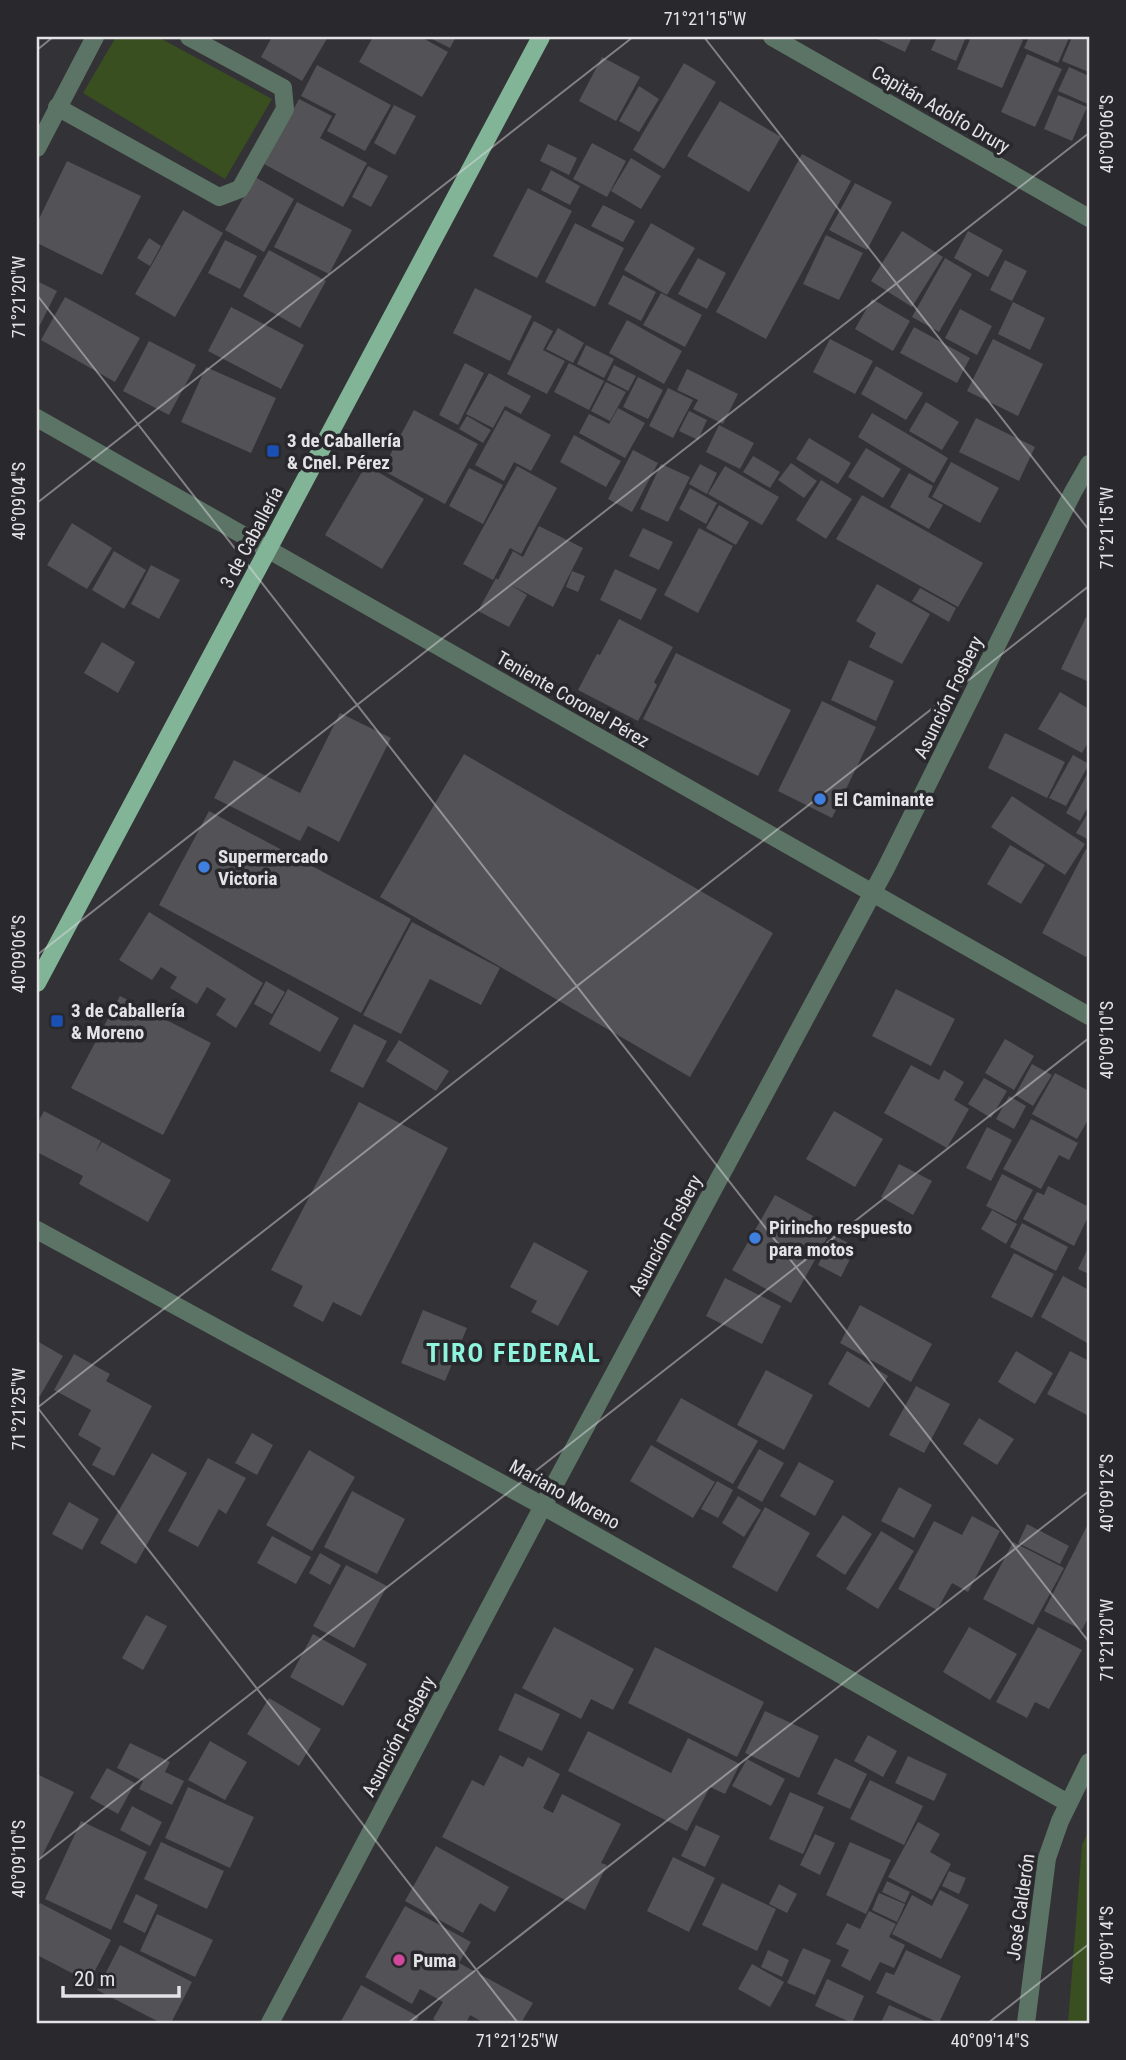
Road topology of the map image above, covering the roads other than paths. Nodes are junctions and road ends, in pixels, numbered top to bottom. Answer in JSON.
{"nodes":[{"id":1,"x":95,"y":37,"type":"edge"},
{"id":2,"x":189,"y":37,"type":"edge"},
{"id":3,"x":541,"y":37,"type":"edge"},
{"id":4,"x":772,"y":37,"type":"edge"},
{"id":5,"x":57,"y":107,"type":"junction"},
{"id":6,"x":37,"y":148,"type":"edge"},
{"id":7,"x":1089,"y":218,"type":"edge"},
{"id":8,"x":37,"y":418,"type":"edge"},
{"id":9,"x":1089,"y":464,"type":"edge"},
{"id":10,"x":268,"y":549,"type":"junction"},
{"id":11,"x":873,"y":893,"type":"junction"},
{"id":12,"x":37,"y":983,"type":"edge"},
{"id":13,"x":1089,"y":1016,"type":"edge"},
{"id":14,"x":37,"y":1230,"type":"edge"},
{"id":15,"x":544,"y":1506,"type":"junction"},
{"id":16,"x":1089,"y":1762,"type":"edge"},
{"id":17,"x":1068,"y":1803,"type":"junction"},
{"id":18,"x":270,"y":2023,"type":"edge"},
{"id":19,"x":1026,"y":2023,"type":"edge"}],
"edges":[{"from":1,"to":5,"type":"street"},
{"from":2,"to":5,"type":"street"},
{"from":3,"to":10,"type":"main road","name":"3 de Caballería"},
{"from":4,"to":7,"type":"street","name":"Capitán Adolfo Drury"},
{"from":5,"to":6,"type":"street"},
{"from":8,"to":10,"type":"street","name":"Teniente Coronel Pérez"},
{"from":9,"to":11,"type":"street","name":"Asunción Fosbery"},
{"from":10,"to":11,"type":"street","name":"Teniente Coronel Pérez"},
{"from":10,"to":12,"type":"main road","name":"3 de Caballería"},
{"from":11,"to":13,"type":"street","name":"Teniente Coronel Pérez"},
{"from":11,"to":15,"type":"street","name":"Asunción Fosbery"},
{"from":14,"to":15,"type":"street","name":"Mariano Moreno"},
{"from":15,"to":17,"type":"street","name":"Mariano Moreno"},
{"from":15,"to":18,"type":"street","name":"Asunción Fosbery"},
{"from":16,"to":17,"type":"street","name":"José Calderón"},
{"from":17,"to":19,"type":"street","name":"José Calderón"}]}
